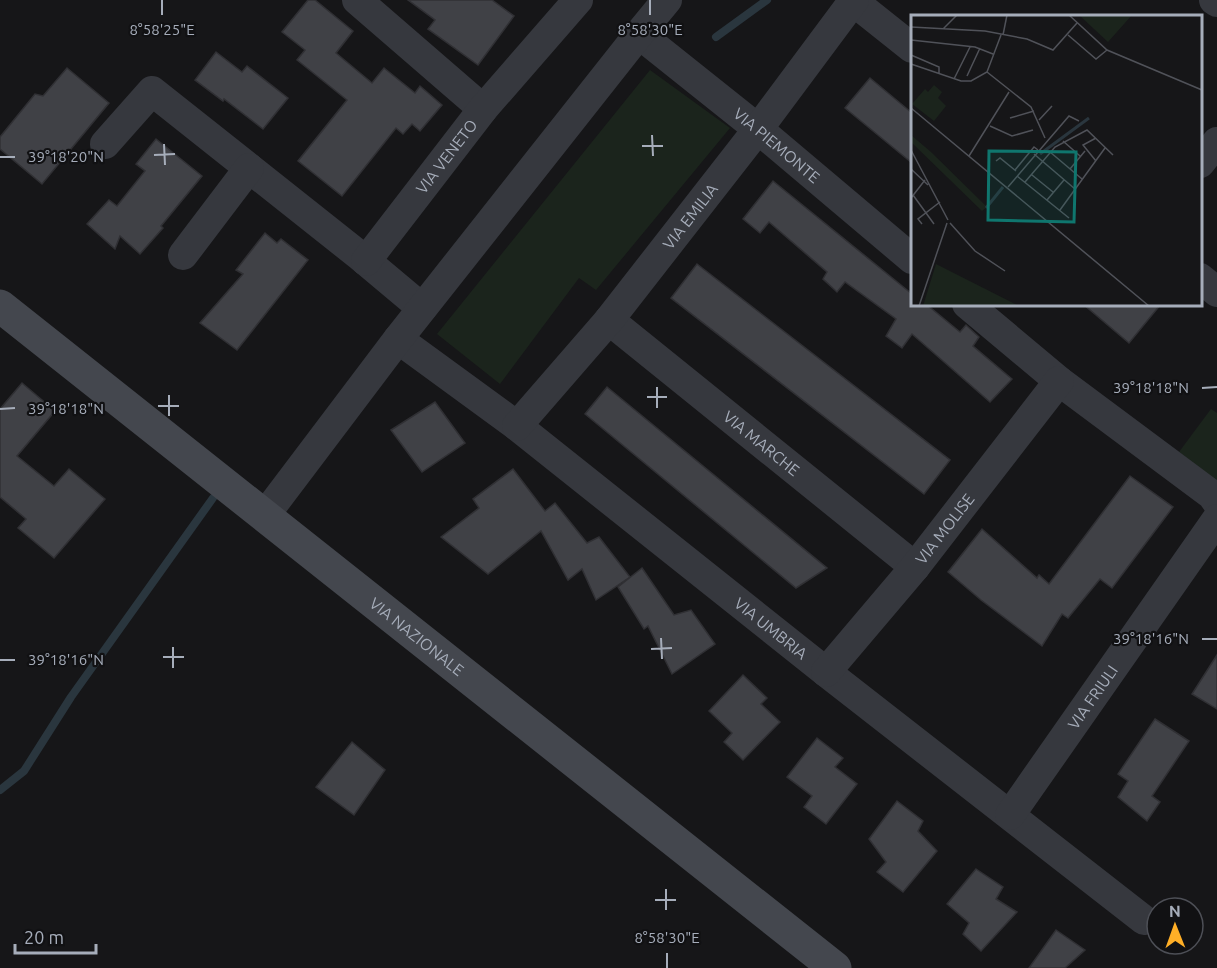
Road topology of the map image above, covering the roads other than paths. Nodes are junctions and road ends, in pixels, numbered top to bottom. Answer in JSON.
{"nodes":[{"id":1,"x":357,"y":0,"type":"edge"},
{"id":2,"x":578,"y":0,"type":"edge"},
{"id":3,"x":667,"y":0,"type":"edge"},
{"id":4,"x":854,"y":1,"type":"edge"},
{"id":5,"x":639,"y":34,"type":"junction"},
{"id":6,"x":911,"y":47,"type":"edge"},
{"id":7,"x":483,"y":109,"type":"junction"},
{"id":8,"x":758,"y":129,"type":"junction"},
{"id":9,"x":1217,"y":142,"type":"edge"},
{"id":10,"x":105,"y":144,"type":"dead end"},
{"id":11,"x":1202,"y":161,"type":"edge"},
{"id":12,"x":249,"y":168,"type":"junction"},
{"id":13,"x":183,"y":255,"type":"dead end"},
{"id":14,"x":911,"y":258,"type":"edge"},
{"id":15,"x":366,"y":261,"type":"junction"},
{"id":16,"x":1202,"y":281,"type":"edge"},
{"id":17,"x":1217,"y":292,"type":"edge"},
{"id":18,"x":0,"y":306,"type":"edge"},
{"id":19,"x":970,"y":306,"type":"edge"},
{"id":20,"x":422,"y":308,"type":"junction"},
{"id":21,"x":609,"y":320,"type":"junction"},
{"id":22,"x":398,"y":339,"type":"junction"},
{"id":23,"x":1059,"y":381,"type":"junction"},
{"id":24,"x":517,"y":426,"type":"junction"},
{"id":25,"x":1217,"y":502,"type":"edge"},
{"id":26,"x":265,"y":515,"type":"junction"},
{"id":27,"x":1217,"y":519,"type":"edge"},
{"id":28,"x":915,"y":567,"type":"junction"},
{"id":29,"x":826,"y":672,"type":"junction"},
{"id":30,"x":1010,"y":815,"type":"junction"},
{"id":31,"x":1144,"y":921,"type":"dead end"},
{"id":32,"x":835,"y":968,"type":"edge"}],
"edges":[{"from":1,"to":7,"type":"street"},
{"from":2,"to":7,"type":"street","name":"VIA VENETO"},
{"from":3,"to":5,"type":"street"},
{"from":4,"to":6,"type":"street"},
{"from":4,"to":8,"type":"street","name":"VIA EMILIA"},
{"from":5,"to":8,"type":"street","name":"VIA PIEMONTE"},
{"from":5,"to":20,"type":"street"},
{"from":7,"to":15,"type":"street","name":"VIA VENETO"},
{"from":8,"to":14,"type":"street","name":"VIA PIEMONTE"},
{"from":8,"to":21,"type":"street","name":"VIA EMILIA"},
{"from":9,"to":11,"type":"street"},
{"from":10,"to":12,"type":"street"},
{"from":12,"to":13,"type":"street"},
{"from":12,"to":15,"type":"street"},
{"from":15,"to":20,"type":"street"},
{"from":16,"to":17,"type":"street"},
{"from":18,"to":26,"type":"main road","name":"VIA NAZIONALE"},
{"from":19,"to":23,"type":"street"},
{"from":20,"to":22,"type":"street"},
{"from":21,"to":24,"type":"street","name":"VIA EMILIA"},
{"from":21,"to":28,"type":"street","name":"VIA MARCHE"},
{"from":22,"to":24,"type":"street","name":"VIA UMBRIA"},
{"from":22,"to":26,"type":"street"},
{"from":23,"to":25,"type":"street"},
{"from":23,"to":28,"type":"street","name":"VIA MOLISE"},
{"from":24,"to":29,"type":"street","name":"VIA UMBRIA"},
{"from":26,"to":32,"type":"main road","name":"VIA NAZIONALE"},
{"from":27,"to":30,"type":"street","name":"VIA FRIULI"},
{"from":28,"to":29,"type":"street","name":"VIA MOLISE"},
{"from":29,"to":30,"type":"street","name":"VIA UMBRIA"},
{"from":30,"to":31,"type":"street","name":"VIA UMBRIA"}]}
